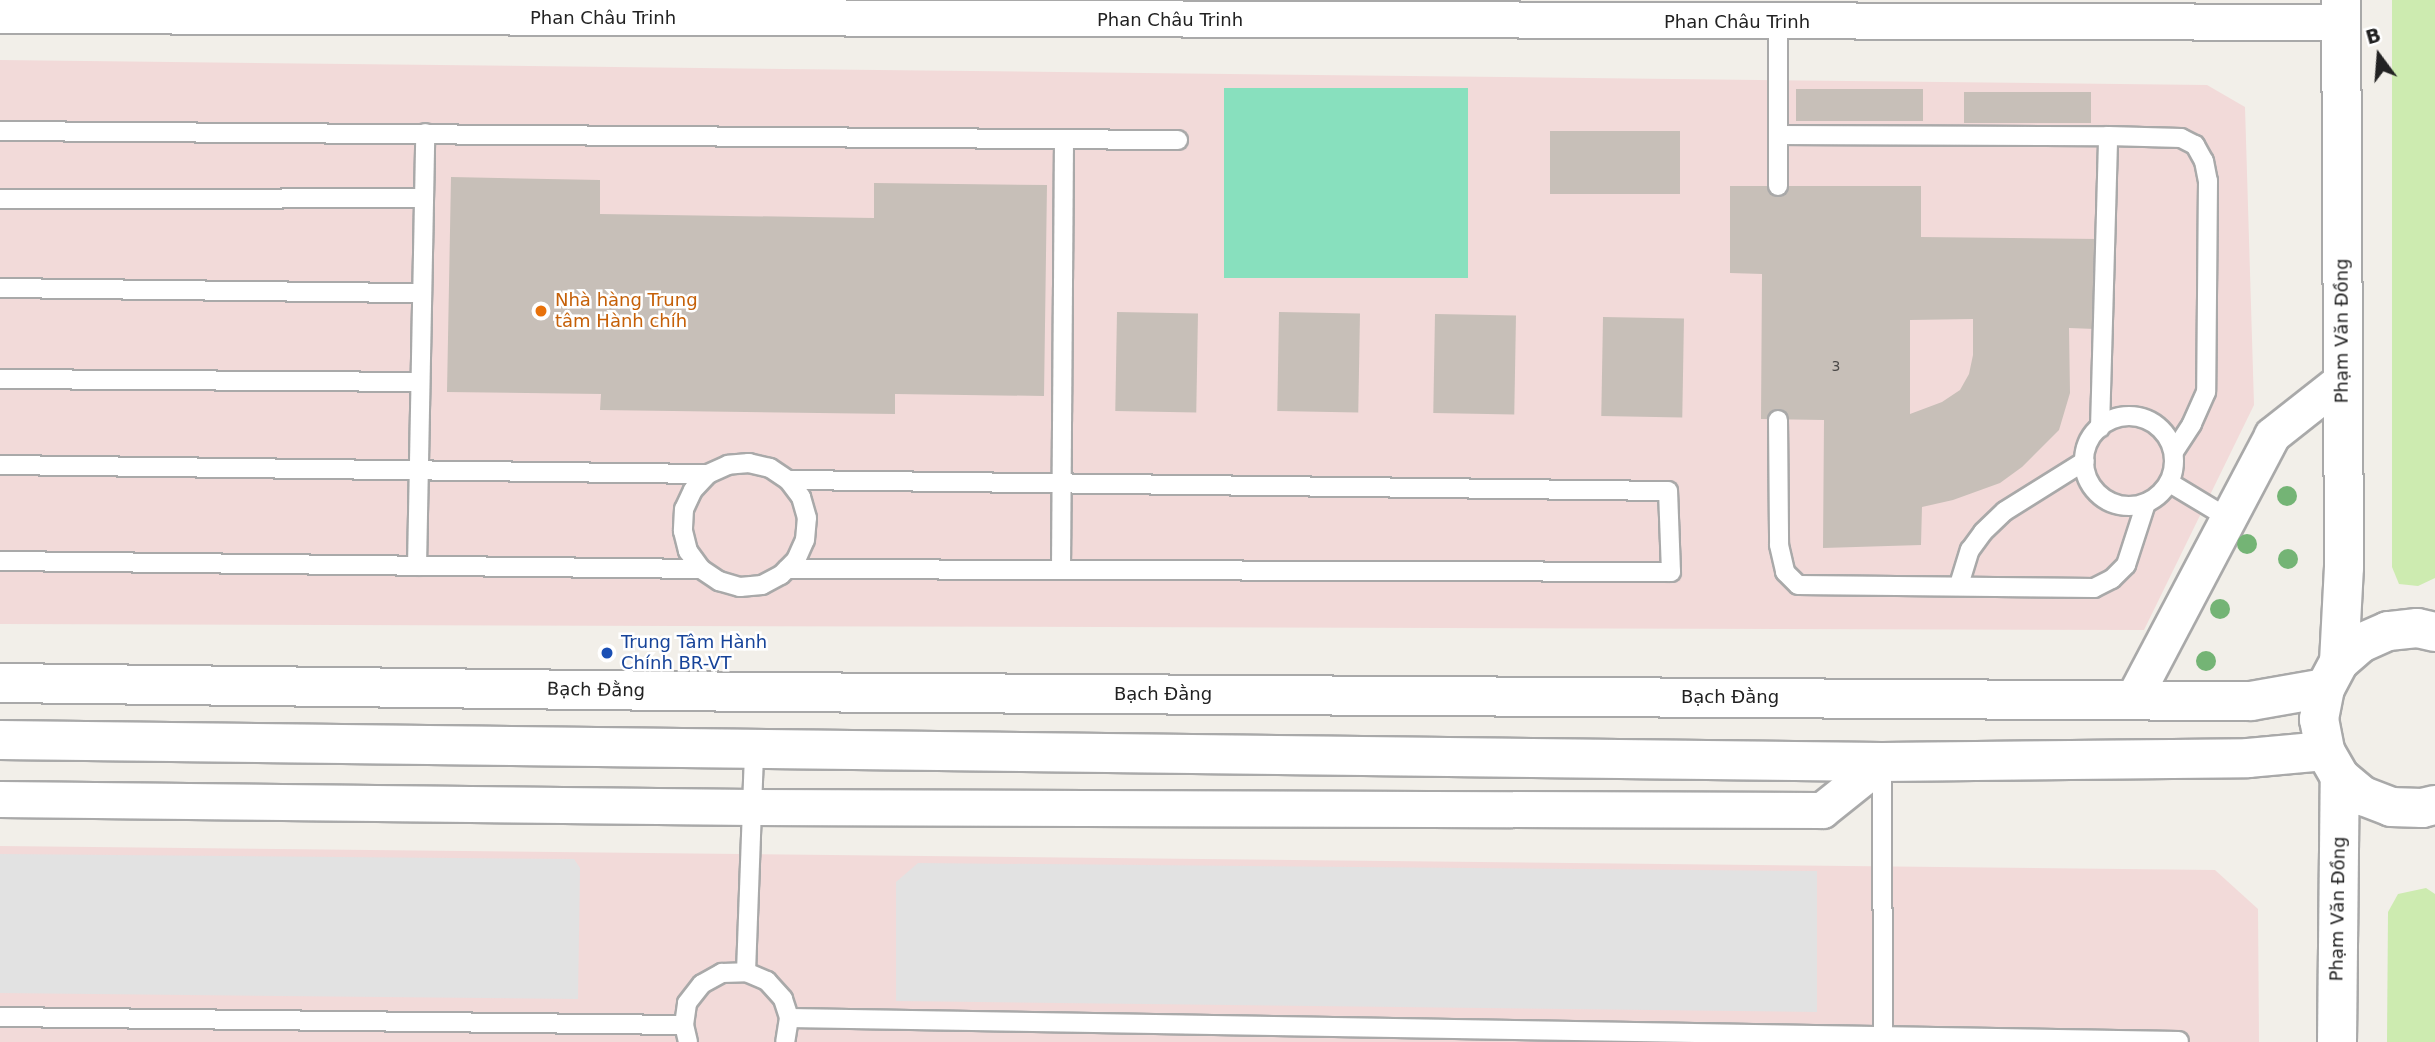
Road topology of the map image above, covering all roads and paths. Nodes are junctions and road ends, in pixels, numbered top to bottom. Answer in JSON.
{"nodes":[{"id":1,"x":1281,"y":10,"type":"edge"},
{"id":2,"x":1415,"y":11,"type":"edge"},
{"id":3,"x":2341,"y":11,"type":"edge"},
{"id":4,"x":0,"y":15,"type":"edge"},
{"id":5,"x":1777,"y":22,"type":"junction"},
{"id":6,"x":0,"y":131,"type":"edge"},
{"id":7,"x":425,"y":134,"type":"junction"},
{"id":8,"x":1778,"y":135,"type":"junction"},
{"id":9,"x":2108,"y":135,"type":"junction"},
{"id":10,"x":1064,"y":139,"type":"junction"},
{"id":11,"x":1178,"y":140,"type":"dead end"},
{"id":12,"x":1778,"y":186,"type":"dead end"},
{"id":13,"x":424,"y":198,"type":"junction"},
{"id":14,"x":0,"y":199,"type":"edge"},
{"id":15,"x":0,"y":288,"type":"edge"},
{"id":16,"x":422,"y":293,"type":"junction"},
{"id":17,"x":0,"y":379,"type":"edge"},
{"id":18,"x":2343,"y":379,"type":"junction"},
{"id":19,"x":420,"y":382,"type":"junction"},
{"id":20,"x":1778,"y":420,"type":"dead end"},
{"id":21,"x":2099,"y":428,"type":"junction"},
{"id":22,"x":2174,"y":452,"type":"junction"},
{"id":23,"x":2085,"y":461,"type":"junction"},
{"id":24,"x":0,"y":465,"type":"edge"},
{"id":25,"x":419,"y":470,"type":"junction"},
{"id":26,"x":708,"y":474,"type":"junction"},
{"id":27,"x":789,"y":480,"type":"junction"},
{"id":28,"x":1062,"y":483,"type":"junction"},
{"id":29,"x":2169,"y":483,"type":"junction"},
{"id":30,"x":2146,"y":503,"type":"junction"},
{"id":31,"x":2228,"y":518,"type":"junction"},
{"id":32,"x":0,"y":561,"type":"edge"},
{"id":33,"x":417,"y":566,"type":"junction"},
{"id":34,"x":701,"y":569,"type":"junction"},
{"id":35,"x":787,"y":569,"type":"junction"},
{"id":36,"x":1061,"y":570,"type":"junction"},
{"id":37,"x":1959,"y":585,"type":"junction"},
{"id":38,"x":2435,"y":632,"type":"edge"},
{"id":39,"x":2332,"y":675,"type":"junction"},
{"id":40,"x":0,"y":683,"type":"edge"},
{"id":41,"x":758,"y":692,"type":"junction"},
{"id":42,"x":2133,"y":699,"type":"junction"},
{"id":43,"x":0,"y":740,"type":"edge"},
{"id":44,"x":754,"y":749,"type":"junction"},
{"id":45,"x":1882,"y":762,"type":"junction"},
{"id":46,"x":2332,"y":764,"type":"junction"},
{"id":47,"x":0,"y":799,"type":"edge"},
{"id":48,"x":2435,"y":804,"type":"edge"},
{"id":49,"x":752,"y":807,"type":"junction"},
{"id":50,"x":746,"y":972,"type":"junction"},
{"id":51,"x":0,"y":1017,"type":"edge"},
{"id":52,"x":789,"y":1018,"type":"junction"},
{"id":53,"x":686,"y":1033,"type":"edge"},
{"id":54,"x":1882,"y":1039,"type":"edge"},
{"id":55,"x":2179,"y":1041,"type":"edge"},
{"id":56,"x":785,"y":1042,"type":"edge"},
{"id":57,"x":2337,"y":1042,"type":"edge"}],
"edges":[{"from":1,"to":2,"type":"street","name":"Phan Châu Trinh"},
{"from":1,"to":4,"type":"street","name":"Phan Châu Trinh"},
{"from":2,"to":5,"type":"street","name":"Phan Châu Trinh"},
{"from":3,"to":5,"type":"street","name":"Phan Châu Trinh"},
{"from":3,"to":18,"type":"street","name":"Phạm Văn Đồng"},
{"from":5,"to":8,"type":"lane"},
{"from":6,"to":7,"type":"lane"},
{"from":7,"to":10,"type":"lane"},
{"from":7,"to":13,"type":"lane"},
{"from":8,"to":9,"type":"lane"},
{"from":8,"to":12,"type":"lane"},
{"from":9,"to":21,"type":"lane"},
{"from":9,"to":22,"type":"lane"},
{"from":10,"to":11,"type":"lane"},
{"from":10,"to":28,"type":"lane"},
{"from":13,"to":14,"type":"lane"},
{"from":13,"to":16,"type":"lane"},
{"from":15,"to":16,"type":"lane"},
{"from":16,"to":19,"type":"lane"},
{"from":17,"to":19,"type":"lane"},
{"from":18,"to":31,"type":"street"},
{"from":18,"to":39,"type":"street","name":"Phạm Văn Đồng"},
{"from":19,"to":25,"type":"lane"},
{"from":20,"to":37,"type":"lane"},
{"from":21,"to":22,"type":"lane"},
{"from":21,"to":23,"type":"lane"},
{"from":22,"to":29,"type":"lane"},
{"from":23,"to":30,"type":"lane"},
{"from":23,"to":37,"type":"lane"},
{"from":24,"to":25,"type":"lane"},
{"from":25,"to":26,"type":"lane"},
{"from":25,"to":33,"type":"lane"},
{"from":26,"to":27,"type":"lane"},
{"from":26,"to":34,"type":"lane"},
{"from":27,"to":28,"type":"lane"},
{"from":27,"to":35,"type":"lane"},
{"from":28,"to":36,"type":"lane"},
{"from":28,"to":36,"type":"lane"},
{"from":29,"to":30,"type":"lane"},
{"from":29,"to":31,"type":"lane"},
{"from":30,"to":37,"type":"lane"},
{"from":31,"to":42,"type":"street"},
{"from":32,"to":33,"type":"lane"},
{"from":33,"to":34,"type":"lane"},
{"from":34,"to":35,"type":"lane"},
{"from":35,"to":36,"type":"lane"},
{"from":38,"to":39,"type":"street"},
{"from":39,"to":42,"type":"street","name":"Bạch Đằng"},
{"from":39,"to":46,"type":"street","name":"Phạm Văn Đồng"},
{"from":40,"to":41,"type":"street","name":"Bạch Đằng"},
{"from":41,"to":42,"type":"street","name":"Bạch Đằng"},
{"from":41,"to":44,"type":"street"},
{"from":43,"to":44,"type":"street"},
{"from":44,"to":45,"type":"street"},
{"from":44,"to":49,"type":"lane"},
{"from":45,"to":46,"type":"street"},
{"from":45,"to":49,"type":"street"},
{"from":45,"to":54,"type":"lane"},
{"from":46,"to":48,"type":"street"},
{"from":46,"to":57,"type":"street","name":"Phạm Văn Đồng"},
{"from":47,"to":49,"type":"street"},
{"from":49,"to":50,"type":"lane"},
{"from":50,"to":52,"type":"lane"},
{"from":50,"to":53,"type":"lane"},
{"from":51,"to":53,"type":"lane"},
{"from":52,"to":54,"type":"lane"},
{"from":52,"to":56,"type":"lane"},
{"from":54,"to":55,"type":"lane"}]}
